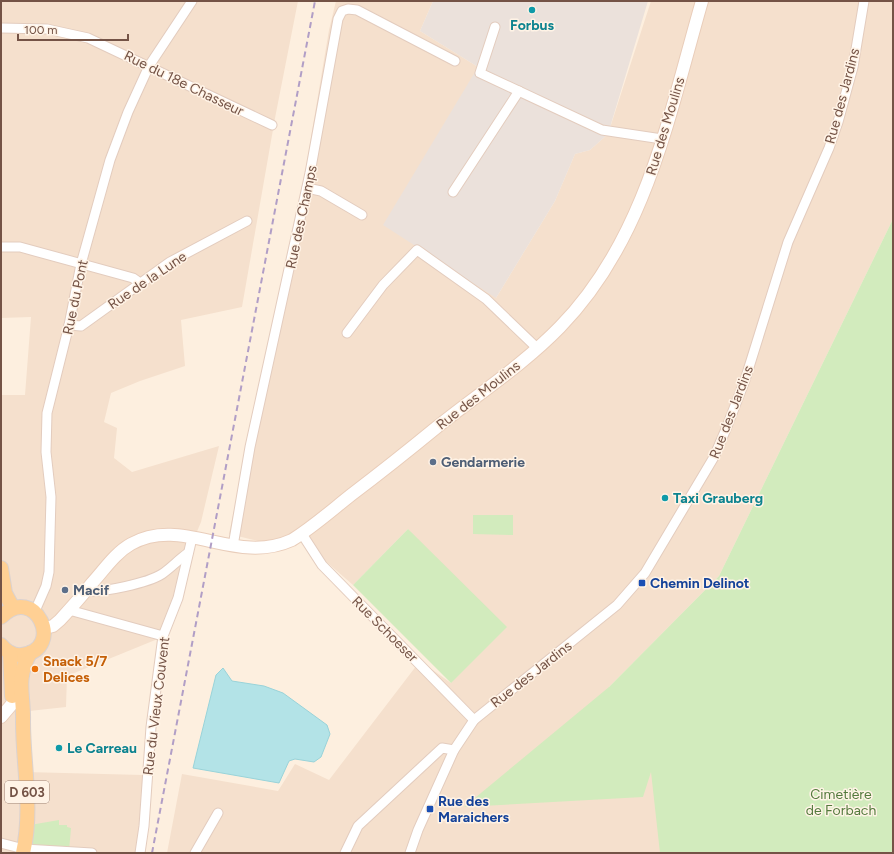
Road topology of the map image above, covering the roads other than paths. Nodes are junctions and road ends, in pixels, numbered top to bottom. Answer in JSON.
{"nodes":[{"id":1,"x":192,"y":1,"type":"edge"},
{"id":2,"x":702,"y":1,"type":"edge"},
{"id":3,"x":864,"y":1,"type":"edge"},
{"id":4,"x":495,"y":27,"type":"dead end"},
{"id":5,"x":1,"y":28,"type":"edge"},
{"id":6,"x":455,"y":61,"type":"dead end"},
{"id":7,"x":149,"y":66,"type":"junction"},
{"id":8,"x":519,"y":91,"type":"junction"},
{"id":9,"x":272,"y":125,"type":"dead end"},
{"id":10,"x":662,"y":139,"type":"junction"},
{"id":11,"x":307,"y":188,"type":"junction"},
{"id":12,"x":454,"y":192,"type":"dead end"},
{"id":13,"x":362,"y":215,"type":"dead end"},
{"id":14,"x":247,"y":221,"type":"dead end"},
{"id":15,"x":1,"y":247,"type":"edge"},
{"id":16,"x":81,"y":264,"type":"junction"},
{"id":17,"x":140,"y":284,"type":"junction"},
{"id":18,"x":69,"y":325,"type":"junction"},
{"id":19,"x":346,"y":333,"type":"dead end"},
{"id":20,"x":537,"y":348,"type":"junction"},
{"id":21,"x":302,"y":534,"type":"junction"},
{"id":22,"x":192,"y":538,"type":"junction"},
{"id":23,"x":233,"y":546,"type":"junction"},
{"id":24,"x":188,"y":552,"type":"junction"},
{"id":25,"x":1,"y":568,"type":"edge"},
{"id":26,"x":86,"y":591,"type":"junction"},
{"id":27,"x":13,"y":608,"type":"junction"},
{"id":28,"x":69,"y":610,"type":"junction"},
{"id":29,"x":35,"y":611,"type":"junction"},
{"id":30,"x":1,"y":617,"type":"edge"},
{"id":31,"x":44,"y":628,"type":"junction"},
{"id":32,"x":163,"y":636,"type":"junction"},
{"id":33,"x":4,"y":648,"type":"edge"},
{"id":34,"x":30,"y":653,"type":"junction"},
{"id":35,"x":12,"y":704,"type":"junction"},
{"id":36,"x":1,"y":717,"type":"edge"},
{"id":37,"x":474,"y":720,"type":"junction"},
{"id":38,"x":23,"y":730,"type":"junction"},
{"id":39,"x":454,"y":750,"type":"junction"},
{"id":40,"x":218,"y":813,"type":"dead end"},
{"id":41,"x":2,"y":842,"type":"edge"},
{"id":42,"x":23,"y":851,"type":"edge"},
{"id":43,"x":45,"y":852,"type":"edge"},
{"id":44,"x":91,"y":853,"type":"edge"},
{"id":45,"x":140,"y":853,"type":"edge"},
{"id":46,"x":195,"y":853,"type":"edge"},
{"id":47,"x":345,"y":853,"type":"edge"},
{"id":48,"x":410,"y":853,"type":"edge"}],
"edges":[{"from":1,"to":7,"type":"street","name":"Rue du Pont"},
{"from":2,"to":10,"type":"main road","name":"Rue des Moulins"},
{"from":3,"to":37,"type":"street","name":"Rue des Jardins"},
{"from":4,"to":8,"type":"street"},
{"from":5,"to":7,"type":"street","name":"Rue du 18e Chasseur"},
{"from":6,"to":11,"type":"street","name":"Rue des Champs"},
{"from":7,"to":9,"type":"street","name":"Rue du 18e Chasseur"},
{"from":7,"to":16,"type":"street","name":"Rue du Pont"},
{"from":8,"to":10,"type":"street"},
{"from":8,"to":12,"type":"street"},
{"from":10,"to":20,"type":"main road","name":"Rue des Moulins"},
{"from":11,"to":13,"type":"street","name":"Rue des Champs"},
{"from":11,"to":23,"type":"street","name":"Rue des Champs"},
{"from":14,"to":17,"type":"street","name":"Rue de la Lune"},
{"from":15,"to":16,"type":"street"},
{"from":16,"to":17,"type":"street"},
{"from":16,"to":18,"type":"street","name":"Rue du Pont"},
{"from":17,"to":18,"type":"street","name":"Rue de la Lune"},
{"from":18,"to":29,"type":"street","name":"Rue du Pont"},
{"from":19,"to":20,"type":"street"},
{"from":20,"to":21,"type":"main road","name":"Rue des Moulins"},
{"from":21,"to":23,"type":"main road","name":"Rue des Moulins"},
{"from":21,"to":37,"type":"street","name":"Rue Schoeser"},
{"from":22,"to":23,"type":"main road","name":"Rue des Moulins"},
{"from":22,"to":24,"type":"street","name":"Rue du Vieux Couvent"},
{"from":22,"to":26,"type":"main road","name":"Rue des Moulins"},
{"from":24,"to":26,"type":"street"},
{"from":24,"to":32,"type":"street","name":"Rue du Vieux Couvent"},
{"from":25,"to":27,"type":"main road"},
{"from":26,"to":28,"type":"main road","name":"Rue des Moulins"},
{"from":27,"to":29,"type":"main road"},
{"from":27,"to":30,"type":"main road"},
{"from":28,"to":31,"type":"main road","name":"Rue des Moulins"},
{"from":28,"to":32,"type":"street"},
{"from":29,"to":31,"type":"main road"},
{"from":31,"to":34,"type":"main road"},
{"from":32,"to":45,"type":"street","name":"Rue du Vieux Couvent"},
{"from":33,"to":34,"type":"main road"},
{"from":33,"to":35,"type":"main road","number":"D 603"},
{"from":34,"to":38,"type":"main road","number":"D 603"},
{"from":35,"to":36,"type":"main road"},
{"from":35,"to":38,"type":"main road","number":"D 603"},
{"from":37,"to":39,"type":"street","name":"Rue des Jardins"},
{"from":38,"to":42,"type":"main road","number":"D 603"},
{"from":39,"to":47,"type":"street"},
{"from":39,"to":48,"type":"street","name":"Rue des Jardins"},
{"from":40,"to":46,"type":"street"},
{"from":41,"to":42,"type":"street"},
{"from":42,"to":43,"type":"street"},
{"from":43,"to":44,"type":"street"}]}
